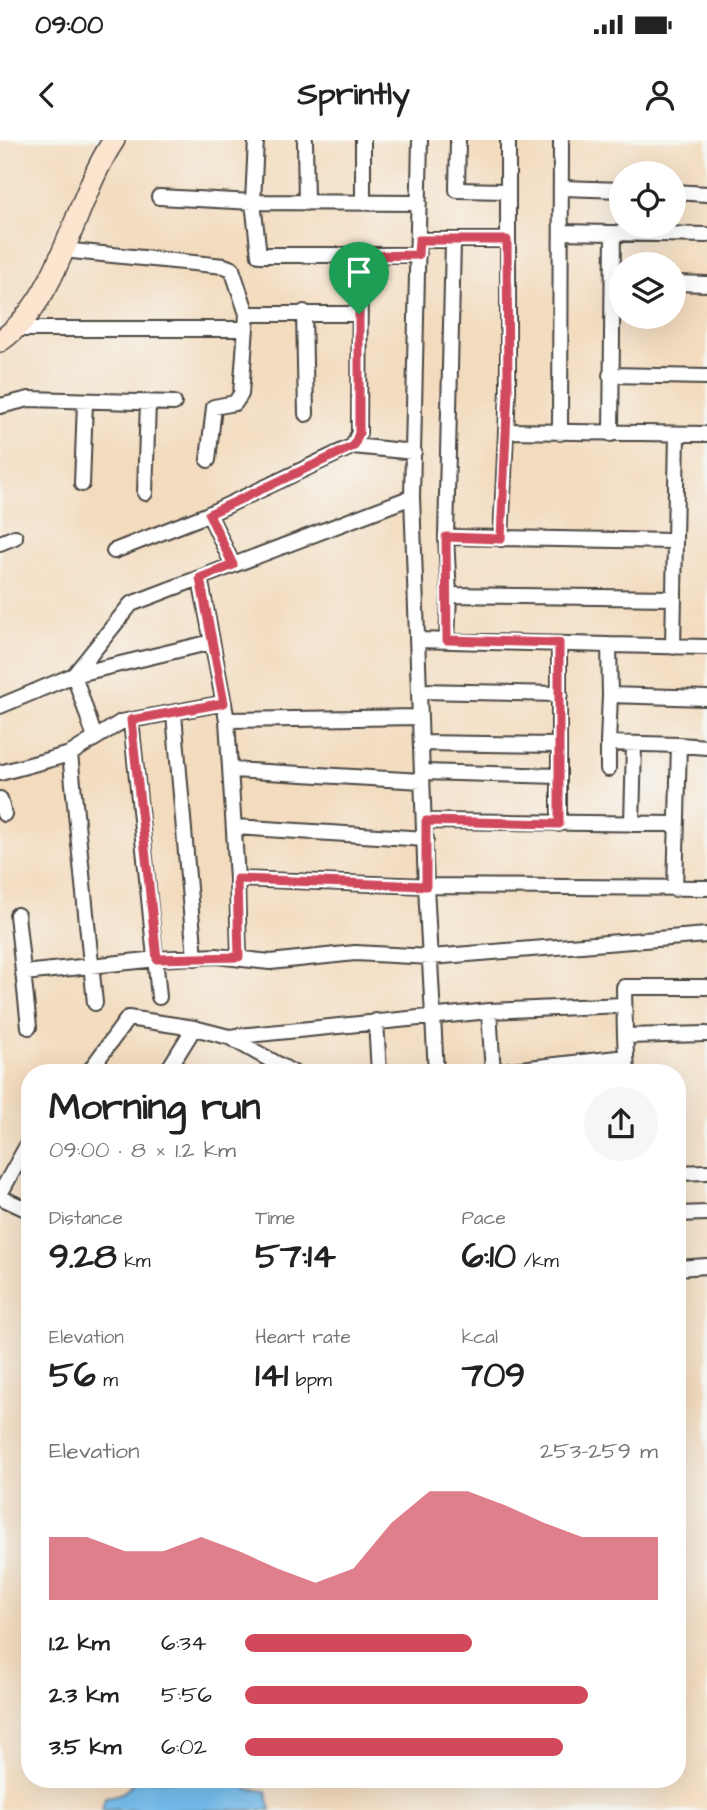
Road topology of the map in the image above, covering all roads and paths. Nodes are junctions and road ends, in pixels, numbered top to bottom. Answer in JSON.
{"nodes":[{"id":1,"x":114,"y":140,"type":"edge"},
{"id":2,"x":256,"y":140,"type":"edge"},
{"id":3,"x":305,"y":140,"type":"edge"},
{"id":4,"x":363,"y":140,"type":"edge"},
{"id":5,"x":419,"y":140,"type":"edge"},
{"id":6,"x":457,"y":140,"type":"edge"},
{"id":7,"x":508,"y":140,"type":"edge"},
{"id":8,"x":561,"y":140,"type":"edge"},
{"id":9,"x":563,"y":188,"type":"junction"},
{"id":10,"x":609,"y":190,"type":"edge"},
{"id":11,"x":506,"y":191,"type":"junction"},
{"id":12,"x":686,"y":193,"type":"edge"},
{"id":13,"x":707,"y":194,"type":"edge"},
{"id":14,"x":159,"y":197,"type":"dead end"},
{"id":15,"x":253,"y":202,"type":"junction"},
{"id":16,"x":306,"y":203,"type":"junction"},
{"id":17,"x":363,"y":203,"type":"junction"},
{"id":18,"x":419,"y":203,"type":"junction"},
{"id":19,"x":562,"y":232,"type":"junction"},
{"id":20,"x":609,"y":234,"type":"edge"},
{"id":21,"x":686,"y":235,"type":"edge"},
{"id":22,"x":707,"y":235,"type":"edge"},
{"id":23,"x":419,"y":240,"type":"junction"},
{"id":24,"x":507,"y":240,"type":"junction"},
{"id":25,"x":453,"y":241,"type":"junction"},
{"id":26,"x":62,"y":250,"type":"junction"},
{"id":27,"x":418,"y":255,"type":"junction"},
{"id":28,"x":359,"y":256,"type":"junction"},
{"id":29,"x":686,"y":284,"type":"edge"},
{"id":30,"x":707,"y":285,"type":"edge"},
{"id":31,"x":304,"y":312,"type":"junction"},
{"id":32,"x":359,"y":314,"type":"junction"},
{"id":33,"x":246,"y":322,"type":"junction"},
{"id":34,"x":18,"y":329,"type":"junction"},
{"id":35,"x":613,"y":329,"type":"edge"},
{"id":36,"x":0,"y":341,"type":"edge"},
{"id":37,"x":610,"y":375,"type":"junction"},
{"id":38,"x":707,"y":377,"type":"edge"},
{"id":39,"x":85,"y":402,"type":"junction"},
{"id":40,"x":148,"y":402,"type":"junction"},
{"id":41,"x":174,"y":403,"type":"dead end"},
{"id":42,"x":0,"y":406,"type":"edge"},
{"id":43,"x":306,"y":414,"type":"dead end"},
{"id":44,"x":506,"y":431,"type":"junction"},
{"id":45,"x":560,"y":433,"type":"junction"},
{"id":46,"x":611,"y":434,"type":"junction"},
{"id":47,"x":677,"y":434,"type":"junction"},
{"id":48,"x":707,"y":434,"type":"edge"},
{"id":49,"x":354,"y":446,"type":"junction"},
{"id":50,"x":414,"y":452,"type":"junction"},
{"id":51,"x":208,"y":460,"type":"dead end"},
{"id":52,"x":82,"y":484,"type":"dead end"},
{"id":53,"x":145,"y":493,"type":"dead end"},
{"id":54,"x":412,"y":498,"type":"junction"},
{"id":55,"x":209,"y":514,"type":"junction"},
{"id":56,"x":15,"y":537,"type":"dead end"},
{"id":57,"x":446,"y":537,"type":"junction"},
{"id":58,"x":501,"y":539,"type":"junction"},
{"id":59,"x":674,"y":541,"type":"junction"},
{"id":60,"x":0,"y":543,"type":"edge"},
{"id":61,"x":114,"y":551,"type":"dead end"},
{"id":62,"x":233,"y":565,"type":"junction"},
{"id":63,"x":200,"y":578,"type":"junction"},
{"id":64,"x":449,"y":595,"type":"junction"},
{"id":65,"x":673,"y":598,"type":"junction"},
{"id":66,"x":417,"y":640,"type":"junction"},
{"id":67,"x":447,"y":640,"type":"junction"},
{"id":68,"x":212,"y":642,"type":"junction"},
{"id":69,"x":559,"y":643,"type":"junction"},
{"id":70,"x":609,"y":645,"type":"junction"},
{"id":71,"x":673,"y":647,"type":"junction"},
{"id":72,"x":707,"y":647,"type":"edge"},
{"id":73,"x":74,"y":675,"type":"junction"},
{"id":74,"x":419,"y":691,"type":"junction"},
{"id":75,"x":560,"y":694,"type":"junction"},
{"id":76,"x":610,"y":695,"type":"junction"},
{"id":77,"x":707,"y":698,"type":"edge"},
{"id":78,"x":224,"y":703,"type":"junction"},
{"id":79,"x":0,"y":706,"type":"edge"},
{"id":80,"x":174,"y":714,"type":"junction"},
{"id":81,"x":419,"y":717,"type":"junction"},
{"id":82,"x":131,"y":720,"type":"junction"},
{"id":83,"x":227,"y":720,"type":"junction"},
{"id":84,"x":95,"y":738,"type":"junction"},
{"id":85,"x":421,"y":743,"type":"junction"},
{"id":86,"x":608,"y":743,"type":"junction"},
{"id":87,"x":634,"y":744,"type":"junction"},
{"id":88,"x":559,"y":745,"type":"junction"},
{"id":89,"x":679,"y":746,"type":"junction"},
{"id":90,"x":707,"y":747,"type":"edge"},
{"id":91,"x":70,"y":754,"type":"junction"},
{"id":92,"x":608,"y":769,"type":"dead end"},
{"id":93,"x":232,"y":770,"type":"junction"},
{"id":94,"x":0,"y":773,"type":"edge"},
{"id":95,"x":422,"y":776,"type":"junction"},
{"id":96,"x":559,"y":776,"type":"junction"},
{"id":97,"x":0,"y":799,"type":"edge"},
{"id":98,"x":4,"y":814,"type":"dead end"},
{"id":99,"x":426,"y":821,"type":"junction"},
{"id":100,"x":559,"y":824,"type":"junction"},
{"id":101,"x":632,"y":824,"type":"junction"},
{"id":102,"x":674,"y":824,"type":"junction"},
{"id":103,"x":235,"y":827,"type":"junction"},
{"id":104,"x":426,"y":839,"type":"junction"},
{"id":105,"x":237,"y":879,"type":"junction"},
{"id":106,"x":426,"y":886,"type":"junction"},
{"id":107,"x":707,"y":888,"type":"edge"},
{"id":108,"x":675,"y":889,"type":"junction"},
{"id":109,"x":18,"y":915,"type":"dead end"},
{"id":110,"x":707,"y":936,"type":"edge"},
{"id":111,"x":239,"y":957,"type":"junction"},
{"id":112,"x":431,"y":957,"type":"junction"},
{"id":113,"x":195,"y":958,"type":"junction"},
{"id":114,"x":157,"y":959,"type":"junction"},
{"id":115,"x":92,"y":965,"type":"junction"},
{"id":116,"x":24,"y":973,"type":"junction"},
{"id":117,"x":707,"y":987,"type":"edge"},
{"id":118,"x":159,"y":997,"type":"dead end"},
{"id":119,"x":95,"y":1003,"type":"dead end"},
{"id":120,"x":623,"y":1005,"type":"junction"},
{"id":121,"x":489,"y":1011,"type":"junction"},
{"id":122,"x":432,"y":1016,"type":"junction"},
{"id":123,"x":376,"y":1021,"type":"junction"},
{"id":124,"x":29,"y":1027,"type":"dead end"},
{"id":125,"x":194,"y":1028,"type":"junction"},
{"id":126,"x":707,"y":1034,"type":"edge"},
{"id":127,"x":625,"y":1036,"type":"junction"},
{"id":128,"x":229,"y":1037,"type":"junction"},
{"id":129,"x":626,"y":1057,"type":"junction"},
{"id":130,"x":95,"y":1064,"type":"edge"},
{"id":131,"x":176,"y":1064,"type":"edge"},
{"id":132,"x":278,"y":1064,"type":"edge"},
{"id":133,"x":378,"y":1064,"type":"edge"},
{"id":134,"x":435,"y":1064,"type":"edge"},
{"id":135,"x":492,"y":1064,"type":"edge"},
{"id":136,"x":564,"y":1064,"type":"edge"},
{"id":137,"x":626,"y":1064,"type":"edge"},
{"id":138,"x":21,"y":1156,"type":"edge"},
{"id":139,"x":707,"y":1172,"type":"edge"},
{"id":140,"x":686,"y":1173,"type":"edge"},
{"id":141,"x":0,"y":1195,"type":"edge"},
{"id":142,"x":21,"y":1206,"type":"edge"},
{"id":143,"x":707,"y":1213,"type":"edge"},
{"id":144,"x":686,"y":1214,"type":"edge"},
{"id":145,"x":707,"y":1266,"type":"edge"},
{"id":146,"x":686,"y":1267,"type":"edge"}],
"edges":[{"from":1,"to":26,"type":"main road"},
{"from":2,"to":15,"type":"street"},
{"from":3,"to":16,"type":"street"},
{"from":4,"to":17,"type":"street"},
{"from":5,"to":18,"type":"street"},
{"from":6,"to":11,"type":"street"},
{"from":7,"to":11,"type":"street"},
{"from":8,"to":9,"type":"street"},
{"from":9,"to":10,"type":"street"},
{"from":9,"to":19,"type":"street"},
{"from":11,"to":24,"type":"street"},
{"from":12,"to":13,"type":"street"},
{"from":14,"to":15,"type":"street"},
{"from":15,"to":16,"type":"street"},
{"from":15,"to":28,"type":"street"},
{"from":16,"to":17,"type":"street"},
{"from":17,"to":18,"type":"street"},
{"from":18,"to":23,"type":"street"},
{"from":19,"to":20,"type":"street"},
{"from":19,"to":45,"type":"street"},
{"from":21,"to":22,"type":"street"},
{"from":23,"to":25,"type":"street"},
{"from":23,"to":27,"type":"street"},
{"from":24,"to":25,"type":"street"},
{"from":24,"to":44,"type":"street"},
{"from":25,"to":57,"type":"street"},
{"from":26,"to":33,"type":"street"},
{"from":26,"to":34,"type":"main road"},
{"from":27,"to":28,"type":"street"},
{"from":27,"to":50,"type":"street"},
{"from":28,"to":32,"type":"street"},
{"from":29,"to":30,"type":"street"},
{"from":31,"to":32,"type":"street"},
{"from":31,"to":33,"type":"street"},
{"from":31,"to":43,"type":"street"},
{"from":32,"to":49,"type":"street"},
{"from":33,"to":34,"type":"street"},
{"from":33,"to":51,"type":"street"},
{"from":34,"to":36,"type":"main road"},
{"from":35,"to":37,"type":"street"},
{"from":37,"to":38,"type":"street"},
{"from":37,"to":46,"type":"street"},
{"from":39,"to":40,"type":"street"},
{"from":39,"to":42,"type":"street"},
{"from":39,"to":52,"type":"street"},
{"from":40,"to":41,"type":"street"},
{"from":40,"to":53,"type":"street"},
{"from":44,"to":45,"type":"street"},
{"from":44,"to":58,"type":"street"},
{"from":45,"to":46,"type":"street"},
{"from":46,"to":47,"type":"street"},
{"from":47,"to":48,"type":"street"},
{"from":47,"to":59,"type":"street"},
{"from":49,"to":50,"type":"street"},
{"from":49,"to":55,"type":"street"},
{"from":50,"to":54,"type":"street"},
{"from":54,"to":62,"type":"street"},
{"from":54,"to":66,"type":"street"},
{"from":55,"to":61,"type":"street"},
{"from":55,"to":62,"type":"street"},
{"from":56,"to":60,"type":"street"},
{"from":57,"to":58,"type":"street"},
{"from":57,"to":64,"type":"street"},
{"from":58,"to":59,"type":"street"},
{"from":59,"to":65,"type":"street"},
{"from":62,"to":63,"type":"street"},
{"from":63,"to":68,"type":"street"},
{"from":63,"to":73,"type":"street"},
{"from":64,"to":65,"type":"street"},
{"from":64,"to":67,"type":"street"},
{"from":65,"to":71,"type":"street"},
{"from":66,"to":67,"type":"street"},
{"from":66,"to":74,"type":"street"},
{"from":67,"to":69,"type":"street"},
{"from":68,"to":73,"type":"street"},
{"from":68,"to":78,"type":"street"},
{"from":69,"to":70,"type":"street"},
{"from":69,"to":75,"type":"street"},
{"from":70,"to":71,"type":"street"},
{"from":70,"to":76,"type":"street"},
{"from":71,"to":72,"type":"street"},
{"from":73,"to":79,"type":"street"},
{"from":73,"to":84,"type":"street"},
{"from":74,"to":75,"type":"street"},
{"from":74,"to":81,"type":"street"},
{"from":75,"to":88,"type":"street"},
{"from":76,"to":77,"type":"street"},
{"from":76,"to":86,"type":"street"},
{"from":78,"to":80,"type":"street"},
{"from":78,"to":83,"type":"street"},
{"from":80,"to":82,"type":"street"},
{"from":80,"to":113,"type":"street"},
{"from":81,"to":83,"type":"street"},
{"from":81,"to":85,"type":"street"},
{"from":82,"to":84,"type":"street"},
{"from":82,"to":114,"type":"street"},
{"from":83,"to":93,"type":"street"},
{"from":84,"to":91,"type":"street"},
{"from":85,"to":88,"type":"street"},
{"from":85,"to":95,"type":"street"},
{"from":86,"to":87,"type":"street"},
{"from":86,"to":92,"type":"street"},
{"from":87,"to":89,"type":"street"},
{"from":87,"to":101,"type":"street"},
{"from":88,"to":96,"type":"street"},
{"from":89,"to":90,"type":"street"},
{"from":89,"to":102,"type":"street"},
{"from":91,"to":94,"type":"street"},
{"from":91,"to":115,"type":"street"},
{"from":93,"to":95,"type":"street"},
{"from":93,"to":103,"type":"street"},
{"from":95,"to":96,"type":"street"},
{"from":95,"to":99,"type":"street"},
{"from":96,"to":100,"type":"street"},
{"from":97,"to":98,"type":"street"},
{"from":99,"to":100,"type":"street"},
{"from":99,"to":104,"type":"street"},
{"from":100,"to":101,"type":"street"},
{"from":101,"to":102,"type":"street"},
{"from":102,"to":108,"type":"street"},
{"from":103,"to":104,"type":"street"},
{"from":103,"to":105,"type":"street"},
{"from":104,"to":106,"type":"street"},
{"from":105,"to":106,"type":"street"},
{"from":105,"to":111,"type":"street"},
{"from":106,"to":108,"type":"street"},
{"from":106,"to":112,"type":"street"},
{"from":107,"to":108,"type":"street"},
{"from":109,"to":116,"type":"street"},
{"from":110,"to":112,"type":"street"},
{"from":111,"to":112,"type":"street"},
{"from":111,"to":113,"type":"street"},
{"from":112,"to":122,"type":"street"},
{"from":113,"to":114,"type":"street"},
{"from":114,"to":115,"type":"street"},
{"from":114,"to":118,"type":"street"},
{"from":115,"to":116,"type":"street"},
{"from":115,"to":119,"type":"street"},
{"from":116,"to":124,"type":"street"},
{"from":117,"to":120,"type":"street"},
{"from":120,"to":121,"type":"street"},
{"from":120,"to":127,"type":"street"},
{"from":121,"to":122,"type":"street"},
{"from":121,"to":135,"type":"street"},
{"from":122,"to":123,"type":"street"},
{"from":122,"to":134,"type":"street"},
{"from":123,"to":128,"type":"street"},
{"from":123,"to":133,"type":"street"},
{"from":125,"to":128,"type":"street"},
{"from":125,"to":130,"type":"street"},
{"from":125,"to":131,"type":"street"},
{"from":126,"to":127,"type":"street"},
{"from":127,"to":129,"type":"street"},
{"from":128,"to":132,"type":"street"},
{"from":129,"to":136,"type":"street"},
{"from":129,"to":137,"type":"street"},
{"from":138,"to":141,"type":"street"},
{"from":139,"to":140,"type":"street"},
{"from":141,"to":142,"type":"street"},
{"from":143,"to":144,"type":"street"},
{"from":145,"to":146,"type":"street"}]}
